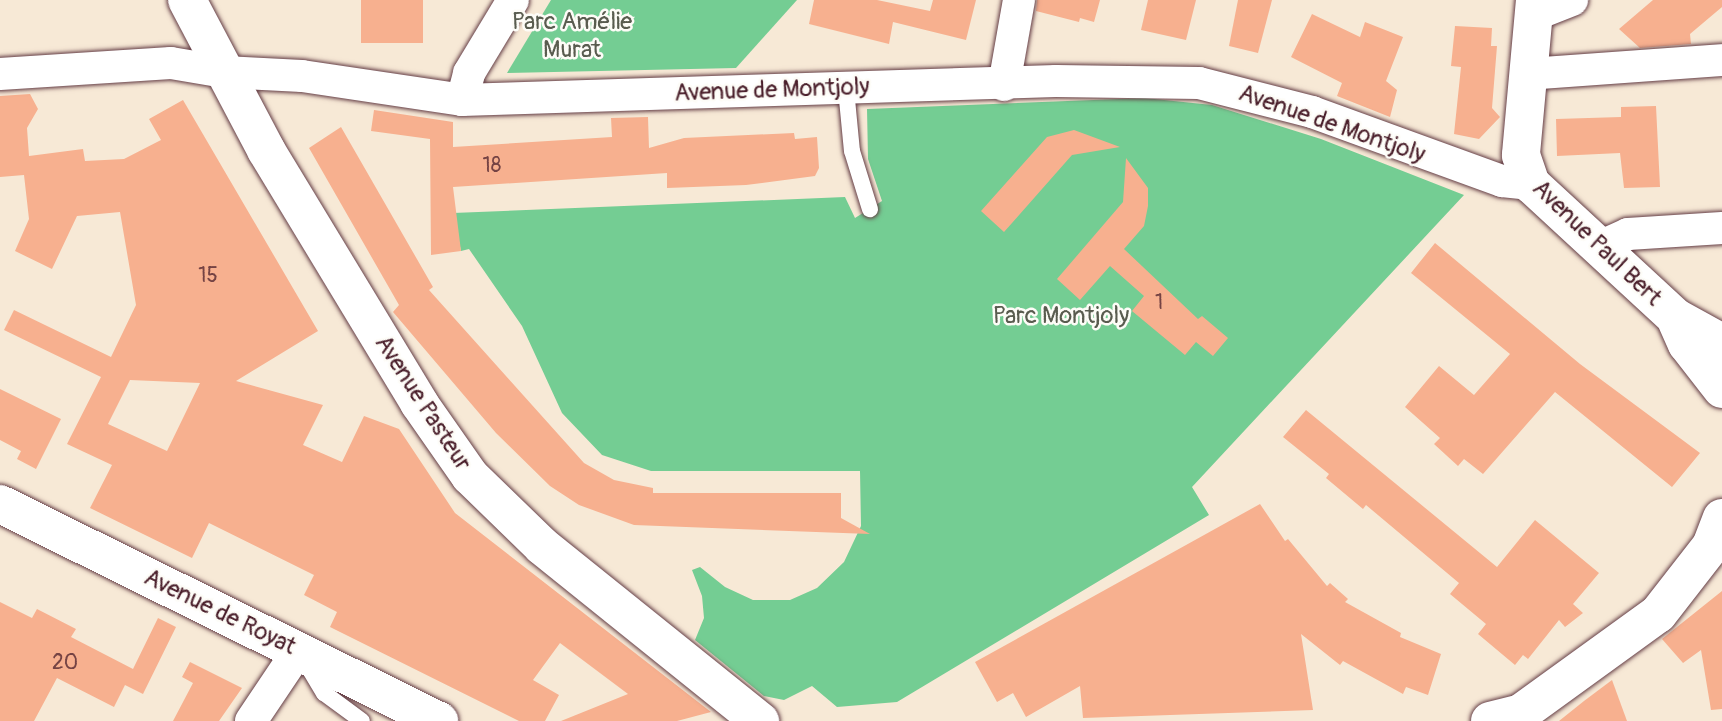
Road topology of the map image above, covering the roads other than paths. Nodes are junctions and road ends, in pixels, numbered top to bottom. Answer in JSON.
{"nodes":[{"id":1,"x":187,"y":0,"type":"edge"},
{"id":2,"x":513,"y":0,"type":"edge"},
{"id":3,"x":1019,"y":0,"type":"edge"},
{"id":4,"x":1572,"y":0,"type":"edge"},
{"id":5,"x":1535,"y":8,"type":"edge"},
{"id":6,"x":1722,"y":60,"type":"edge"},
{"id":7,"x":224,"y":72,"type":"junction"},
{"id":8,"x":0,"y":74,"type":"edge"},
{"id":9,"x":1528,"y":74,"type":"junction"},
{"id":10,"x":1004,"y":85,"type":"junction"},
{"id":11,"x":846,"y":89,"type":"junction"},
{"id":12,"x":462,"y":100,"type":"junction"},
{"id":13,"x":1531,"y":184,"type":"junction"},
{"id":14,"x":870,"y":209,"type":"dead end"},
{"id":15,"x":1722,"y":228,"type":"edge"},
{"id":16,"x":1599,"y":247,"type":"junction"},
{"id":17,"x":1675,"y":317,"type":"junction"},
{"id":18,"x":1722,"y":343,"type":"edge"},
{"id":19,"x":1722,"y":389,"type":"edge"},
{"id":20,"x":0,"y":504,"type":"edge"},
{"id":21,"x":1722,"y":518,"type":"edge"},
{"id":22,"x":298,"y":651,"type":"junction"},
{"id":23,"x":251,"y":721,"type":"edge"},
{"id":24,"x":362,"y":721,"type":"edge"},
{"id":25,"x":439,"y":721,"type":"edge"},
{"id":26,"x":760,"y":721,"type":"edge"},
{"id":27,"x":1490,"y":721,"type":"edge"}],
"edges":[{"from":1,"to":7,"type":"street","name":"Avenue Pasteur"},
{"from":2,"to":12,"type":"street"},
{"from":3,"to":10,"type":"street"},
{"from":4,"to":5,"type":"street"},
{"from":5,"to":9,"type":"street","name":"Avenue Paul Bert"},
{"from":6,"to":9,"type":"street"},
{"from":7,"to":8,"type":"street","name":"Avenue de Montjoly"},
{"from":7,"to":12,"type":"street","name":"Avenue de Montjoly"},
{"from":7,"to":26,"type":"street","name":"Avenue Pasteur"},
{"from":9,"to":13,"type":"street","name":"Avenue Paul Bert"},
{"from":10,"to":11,"type":"street","name":"Avenue de Montjoly"},
{"from":10,"to":13,"type":"street","name":"Avenue de Montjoly"},
{"from":11,"to":12,"type":"street","name":"Avenue de Montjoly"},
{"from":11,"to":14,"type":"lane"},
{"from":13,"to":16,"type":"street","name":"Avenue Paul Bert"},
{"from":15,"to":16,"type":"street"},
{"from":16,"to":17,"type":"street","name":"Avenue Paul Bert"},
{"from":17,"to":18,"type":"street","name":"Avenue Paul Bert"},
{"from":17,"to":19,"type":"street","name":"Avenue Paul Bert"},
{"from":20,"to":22,"type":"street","name":"Avenue de Royat"},
{"from":21,"to":27,"type":"street"},
{"from":22,"to":23,"type":"street"},
{"from":22,"to":24,"type":"lane"},
{"from":22,"to":25,"type":"street","name":"Avenue de Royat"}]}
